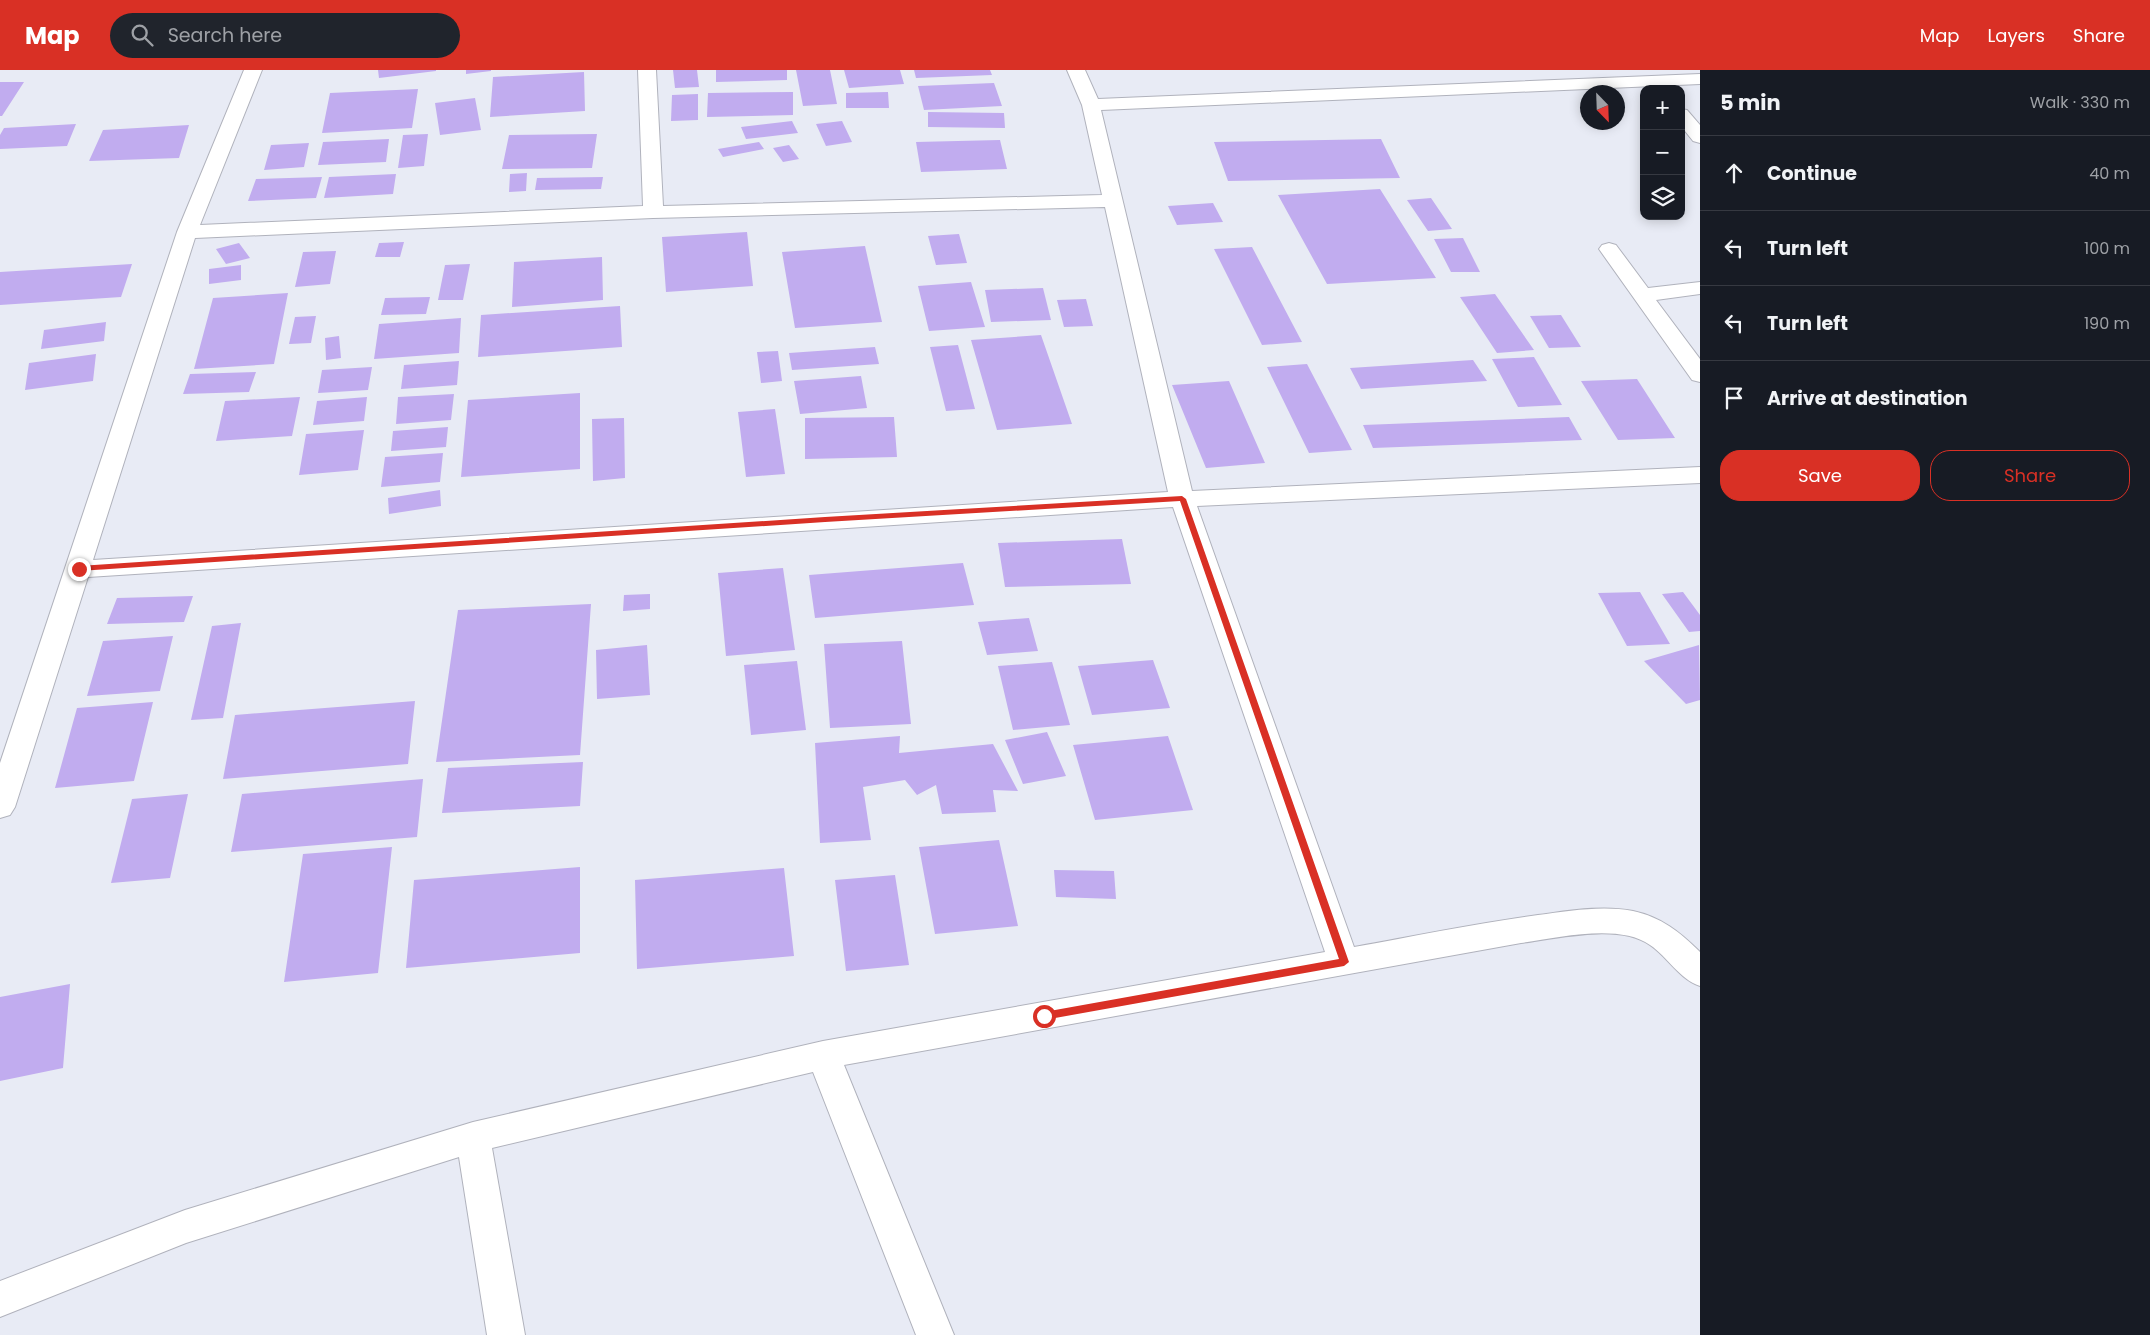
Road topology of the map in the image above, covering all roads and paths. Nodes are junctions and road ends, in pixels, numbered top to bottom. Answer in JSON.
{"nodes":[{"id":1,"x":253,"y":70,"type":"edge"},
{"id":2,"x":647,"y":70,"type":"edge"},
{"id":3,"x":1076,"y":70,"type":"edge"},
{"id":4,"x":1700,"y":79,"type":"edge"},
{"id":5,"x":1656,"y":84,"type":"edge"},
{"id":6,"x":1090,"y":105,"type":"junction"},
{"id":7,"x":1685,"y":119,"type":"edge"},
{"id":8,"x":1700,"y":137,"type":"edge"},
{"id":9,"x":1114,"y":201,"type":"junction"},
{"id":10,"x":653,"y":212,"type":"junction"},
{"id":11,"x":186,"y":232,"type":"junction"},
{"id":12,"x":1609,"y":249,"type":"dead end"},
{"id":13,"x":1700,"y":288,"type":"edge"},
{"id":14,"x":1642,"y":295,"type":"junction"},
{"id":15,"x":1700,"y":376,"type":"edge"},
{"id":16,"x":1700,"y":475,"type":"edge"},
{"id":17,"x":1182,"y":499,"type":"junction"},
{"id":18,"x":79,"y":569,"type":"junction"},
{"id":19,"x":0,"y":807,"type":"edge"},
{"id":20,"x":1344,"y":962,"type":"junction"},
{"id":21,"x":1700,"y":973,"type":"edge"},
{"id":22,"x":822,"y":1055,"type":"junction"},
{"id":23,"x":473,"y":1136,"type":"junction"},
{"id":24,"x":0,"y":1298,"type":"edge"},
{"id":25,"x":506,"y":1335,"type":"edge"},
{"id":26,"x":935,"y":1335,"type":"edge"}],
"edges":[{"from":1,"to":11,"type":"street"},
{"from":2,"to":10,"type":"street"},
{"from":3,"to":6,"type":"street"},
{"from":4,"to":5,"type":"street"},
{"from":5,"to":6,"type":"street"},
{"from":6,"to":9,"type":"street"},
{"from":7,"to":8,"type":"street"},
{"from":9,"to":10,"type":"street"},
{"from":9,"to":17,"type":"street"},
{"from":10,"to":11,"type":"street"},
{"from":11,"to":18,"type":"street"},
{"from":12,"to":14,"type":"street"},
{"from":13,"to":14,"type":"street"},
{"from":14,"to":15,"type":"street"},
{"from":16,"to":17,"type":"street"},
{"from":17,"to":18,"type":"street"},
{"from":17,"to":20,"type":"street"},
{"from":18,"to":19,"type":"street"},
{"from":20,"to":21,"type":"street"},
{"from":20,"to":22,"type":"street"},
{"from":22,"to":23,"type":"street"},
{"from":22,"to":26,"type":"street"},
{"from":23,"to":24,"type":"street"},
{"from":23,"to":25,"type":"street"}]}
